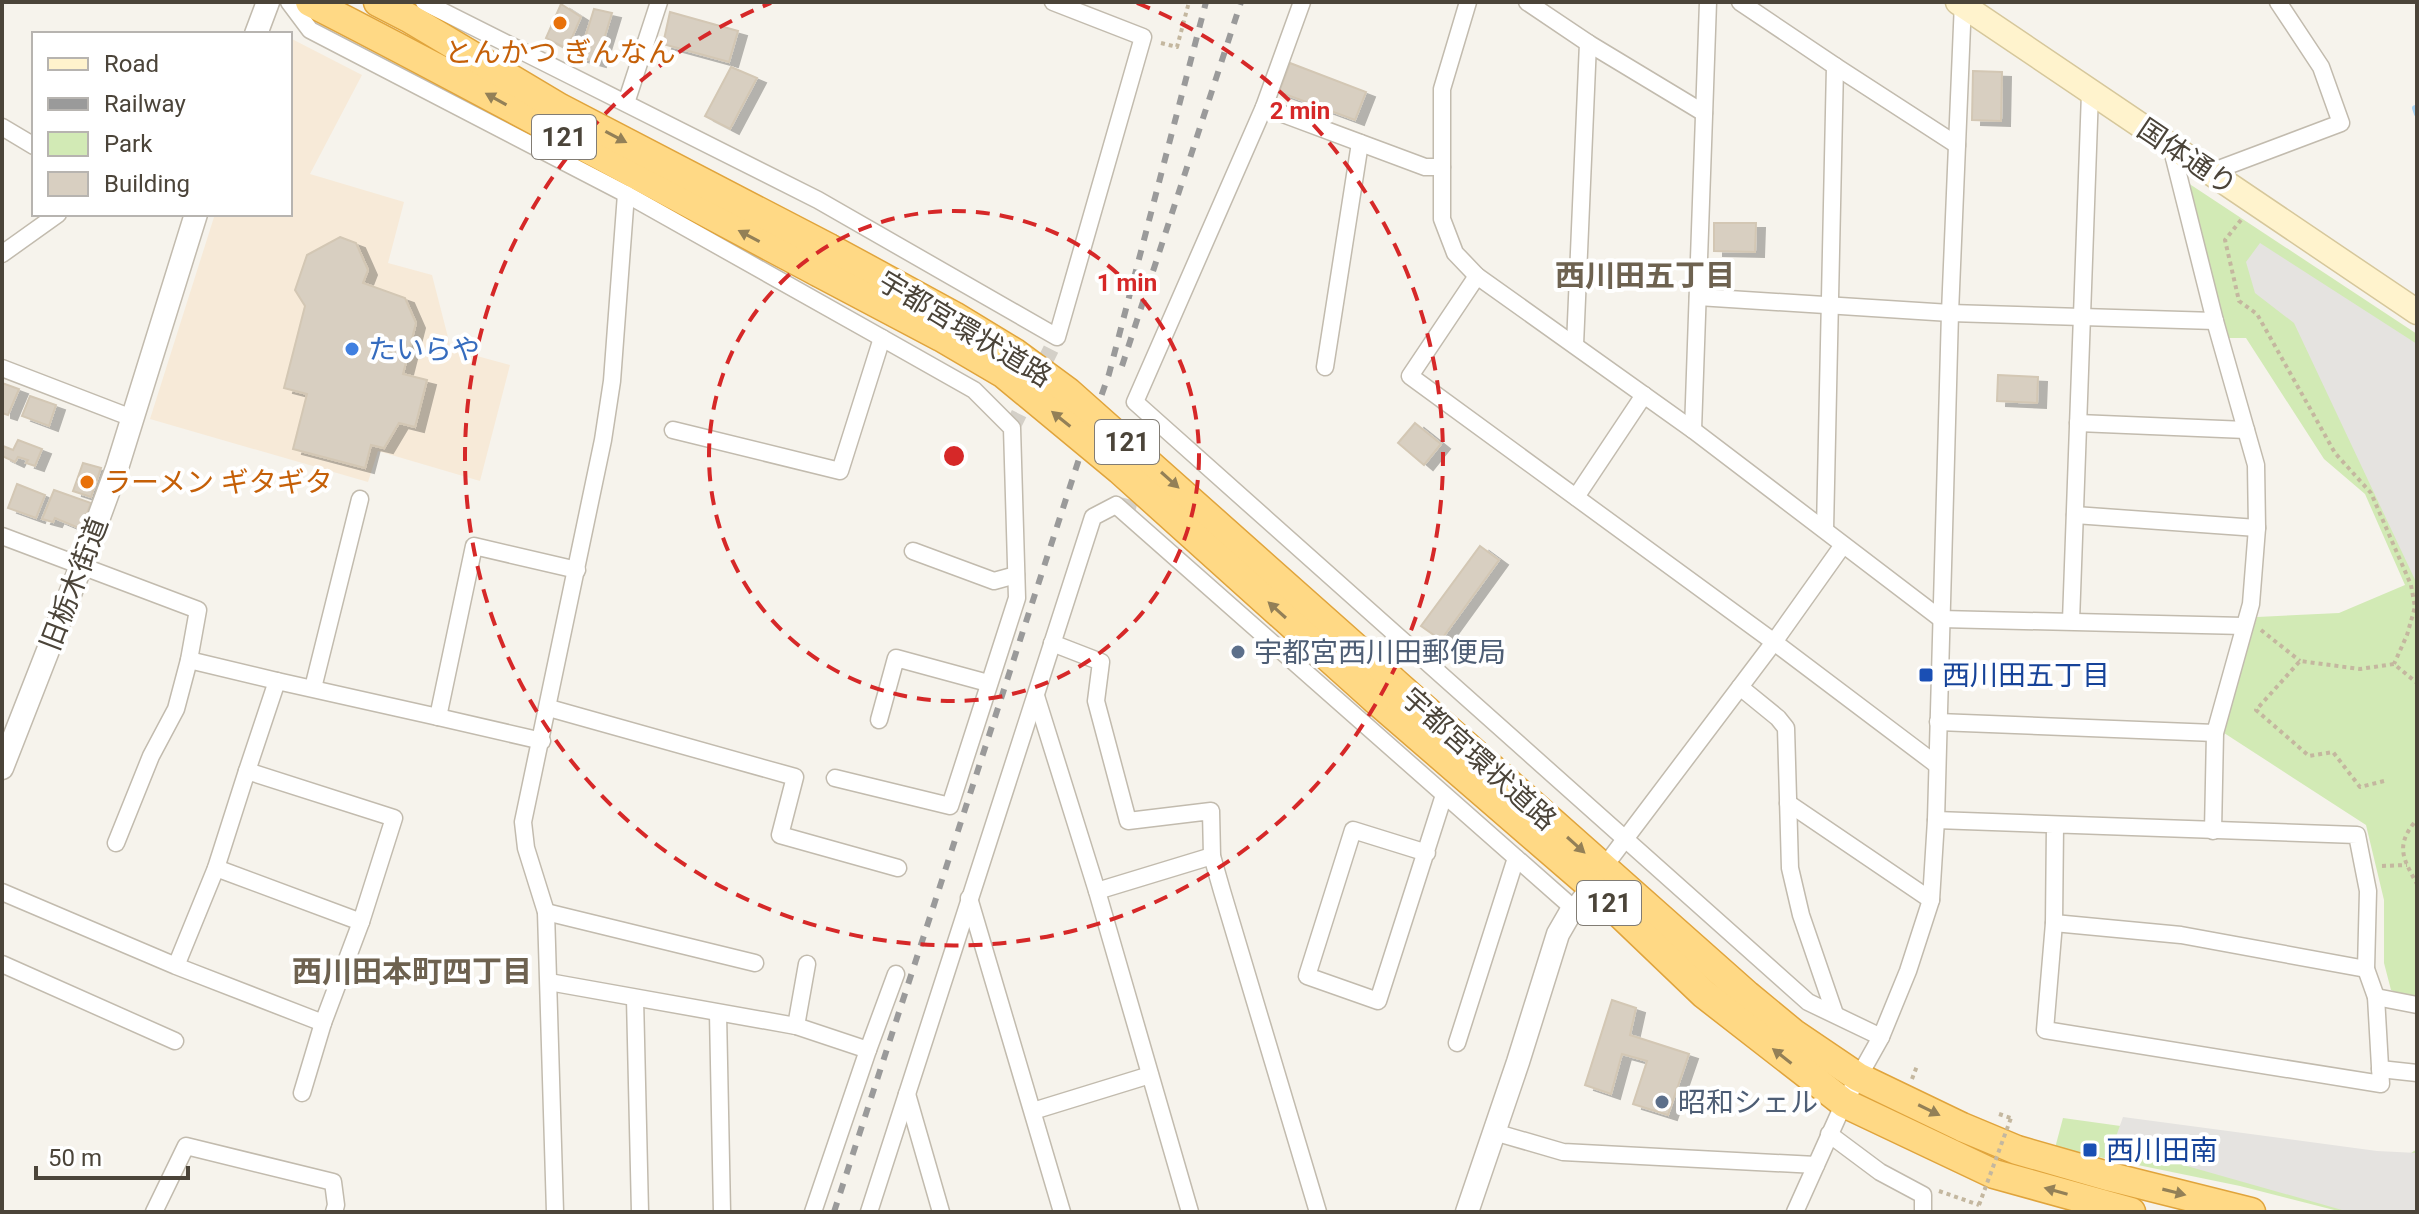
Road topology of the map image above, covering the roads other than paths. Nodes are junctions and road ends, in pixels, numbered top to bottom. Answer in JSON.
{"nodes":[{"id":1,"x":268,"y":2,"type":"edge"},
{"id":2,"x":289,"y":2,"type":"edge"},
{"id":3,"x":310,"y":2,"type":"edge"},
{"id":4,"x":378,"y":2,"type":"edge"},
{"id":5,"x":424,"y":2,"type":"edge"},
{"id":6,"x":659,"y":2,"type":"edge"},
{"id":7,"x":1053,"y":2,"type":"edge"},
{"id":8,"x":1302,"y":2,"type":"edge"},
{"id":9,"x":1468,"y":2,"type":"edge"},
{"id":10,"x":1527,"y":2,"type":"edge"},
{"id":11,"x":1708,"y":2,"type":"edge"},
{"id":12,"x":1740,"y":2,"type":"edge"},
{"id":13,"x":2278,"y":2,"type":"edge"},
{"id":14,"x":1961,"y":3,"type":"edge"},
{"id":15,"x":257,"y":32,"type":"edge"},
{"id":16,"x":1588,"y":43,"type":"junction"},
{"id":17,"x":1835,"y":66,"type":"junction"},
{"id":18,"x":2090,"y":93,"type":"junction"},
{"id":19,"x":626,"y":103,"type":"junction"},
{"id":20,"x":1264,"y":107,"type":"junction"},
{"id":21,"x":1704,"y":113,"type":"junction"},
{"id":22,"x":2,"y":127,"type":"edge"},
{"id":23,"x":1360,"y":143,"type":"junction"},
{"id":24,"x":32,"y":145,"type":"edge"},
{"id":25,"x":1957,"y":145,"type":"junction"},
{"id":26,"x":2171,"y":146,"type":"junction"},
{"id":27,"x":1442,"y":167,"type":"junction"},
{"id":28,"x":2211,"y":172,"type":"junction"},
{"id":29,"x":626,"y":194,"type":"junction"},
{"id":30,"x":55,"y":216,"type":"edge"},
{"id":31,"x":195,"y":216,"type":"edge"},
{"id":32,"x":2,"y":254,"type":"edge"},
{"id":33,"x":824,"y":260,"type":"junction"},
{"id":34,"x":1477,"y":276,"type":"junction"},
{"id":35,"x":1698,"y":297,"type":"junction"},
{"id":36,"x":1829,"y":306,"type":"junction"},
{"id":37,"x":2417,"y":312,"type":"edge"},
{"id":38,"x":1950,"y":313,"type":"junction"},
{"id":39,"x":2081,"y":317,"type":"junction"},
{"id":40,"x":2215,"y":321,"type":"junction"},
{"id":41,"x":882,"y":338,"type":"junction"},
{"id":42,"x":1575,"y":345,"type":"junction"},
{"id":43,"x":1325,"y":367,"type":"dead end"},
{"id":44,"x":2,"y":368,"type":"edge"},
{"id":45,"x":1644,"y":395,"type":"junction"},
{"id":46,"x":132,"y":418,"type":"junction"},
{"id":47,"x":2078,"y":423,"type":"junction"},
{"id":48,"x":673,"y":430,"type":"dead end"},
{"id":49,"x":1693,"y":430,"type":"junction"},
{"id":50,"x":2246,"y":430,"type":"junction"},
{"id":51,"x":1576,"y":497,"type":"junction"},
{"id":52,"x":360,"y":499,"type":"dead end"},
{"id":53,"x":2075,"y":515,"type":"junction"},
{"id":54,"x":2257,"y":528,"type":"junction"},
{"id":55,"x":1825,"y":530,"type":"junction"},
{"id":56,"x":2,"y":536,"type":"edge"},
{"id":57,"x":1843,"y":545,"type":"junction"},
{"id":58,"x":913,"y":551,"type":"dead end"},
{"id":59,"x":81,"y":566,"type":"junction"},
{"id":60,"x":577,"y":570,"type":"junction"},
{"id":61,"x":1016,"y":575,"type":"junction"},
{"id":62,"x":1941,"y":619,"type":"junction"},
{"id":63,"x":2071,"y":621,"type":"junction"},
{"id":64,"x":2245,"y":622,"type":"junction"},
{"id":65,"x":1774,"y":642,"type":"junction"},
{"id":66,"x":1052,"y":643,"type":"junction"},
{"id":67,"x":189,"y":660,"type":"junction"},
{"id":68,"x":277,"y":681,"type":"junction"},
{"id":69,"x":988,"y":683,"type":"junction"},
{"id":70,"x":1740,"y":687,"type":"junction"},
{"id":71,"x":313,"y":688,"type":"junction"},
{"id":72,"x":1036,"y":696,"type":"junction"},
{"id":73,"x":549,"y":708,"type":"junction"},
{"id":74,"x":438,"y":717,"type":"junction"},
{"id":75,"x":879,"y":720,"type":"dead end"},
{"id":76,"x":1938,"y":722,"type":"junction"},
{"id":77,"x":2215,"y":733,"type":"junction"},
{"id":78,"x":542,"y":741,"type":"junction"},
{"id":79,"x":1937,"y":765,"type":"junction"},
{"id":80,"x":2,"y":768,"type":"edge"},
{"id":81,"x":247,"y":771,"type":"junction"},
{"id":82,"x":835,"y":778,"type":"dead end"},
{"id":83,"x":1444,"y":795,"type":"junction"},
{"id":84,"x":1788,"y":803,"type":"junction"},
{"id":85,"x":1936,"y":820,"type":"junction"},
{"id":86,"x":2055,"y":825,"type":"junction"},
{"id":87,"x":2213,"y":831,"type":"junction"},
{"id":88,"x":1625,"y":840,"type":"junction"},
{"id":89,"x":116,"y":843,"type":"dead end"},
{"id":90,"x":1427,"y":853,"type":"junction"},
{"id":91,"x":1212,"y":856,"type":"junction"},
{"id":92,"x":1516,"y":858,"type":"junction"},
{"id":93,"x":216,"y":868,"type":"junction"},
{"id":94,"x":898,"y":868,"type":"dead end"},
{"id":95,"x":1589,"y":888,"type":"junction"},
{"id":96,"x":1097,"y":891,"type":"junction"},
{"id":97,"x":2,"y":892,"type":"edge"},
{"id":98,"x":969,"y":898,"type":"junction"},
{"id":99,"x":1931,"y":900,"type":"junction"},
{"id":100,"x":546,"y":912,"type":"junction"},
{"id":101,"x":361,"y":922,"type":"junction"},
{"id":102,"x":2054,"y":923,"type":"junction"},
{"id":103,"x":755,"y":963,"type":"dead end"},
{"id":104,"x":2,"y":964,"type":"edge"},
{"id":105,"x":807,"y":964,"type":"dead end"},
{"id":106,"x":176,"y":966,"type":"junction"},
{"id":107,"x":2366,"y":969,"type":"junction"},
{"id":108,"x":896,"y":974,"type":"dead end"},
{"id":109,"x":549,"y":982,"type":"junction"},
{"id":110,"x":2376,"y":997,"type":"junction"},
{"id":111,"x":635,"y":998,"type":"junction"},
{"id":112,"x":2417,"y":1005,"type":"edge"},
{"id":113,"x":718,"y":1013,"type":"junction"},
{"id":114,"x":1835,"y":1014,"type":"junction"},
{"id":115,"x":323,"y":1023,"type":"junction"},
{"id":116,"x":796,"y":1026,"type":"junction"},
{"id":117,"x":1881,"y":1037,"type":"junction"},
{"id":118,"x":175,"y":1041,"type":"dead end"},
{"id":119,"x":1457,"y":1043,"type":"dead end"},
{"id":120,"x":868,"y":1050,"type":"junction"},
{"id":121,"x":2380,"y":1069,"type":"junction"},
{"id":122,"x":2417,"y":1073,"type":"edge"},
{"id":123,"x":1150,"y":1075,"type":"junction"},
{"id":124,"x":1858,"y":1077,"type":"junction"},
{"id":125,"x":302,"y":1093,"type":"dead end"},
{"id":126,"x":907,"y":1094,"type":"junction"},
{"id":127,"x":1844,"y":1103,"type":"junction"},
{"id":128,"x":1033,"y":1111,"type":"junction"},
{"id":129,"x":1494,"y":1132,"type":"junction"},
{"id":130,"x":1829,"y":1134,"type":"junction"},
{"id":131,"x":1816,"y":1165,"type":"junction"},
{"id":132,"x":154,"y":1212,"type":"edge"},
{"id":133,"x":334,"y":1212,"type":"edge"},
{"id":134,"x":555,"y":1212,"type":"edge"},
{"id":135,"x":640,"y":1212,"type":"edge"},
{"id":136,"x":722,"y":1212,"type":"edge"},
{"id":137,"x":813,"y":1212,"type":"edge"},
{"id":138,"x":869,"y":1212,"type":"edge"},
{"id":139,"x":941,"y":1212,"type":"edge"},
{"id":140,"x":1062,"y":1212,"type":"edge"},
{"id":141,"x":1190,"y":1212,"type":"edge"},
{"id":142,"x":1318,"y":1212,"type":"edge"},
{"id":143,"x":1467,"y":1212,"type":"edge"},
{"id":144,"x":1795,"y":1212,"type":"edge"},
{"id":145,"x":1923,"y":1212,"type":"edge"},
{"id":146,"x":2131,"y":1212,"type":"edge"},
{"id":147,"x":2251,"y":1212,"type":"edge"}],
"edges":[{"from":1,"to":15,"type":"street"},
{"from":2,"to":29,"type":"street"},
{"from":33,"to":3,"type":"highway","name":"宇都宮環状道路","number":"121","one_way":true},
{"from":4,"to":33,"type":"highway","name":"宇都宮環状道路","number":"121","one_way":true},
{"from":5,"to":19,"type":"street"},
{"from":6,"to":19,"type":"street"},
{"from":7,"to":19,"type":"street"},
{"from":8,"to":20,"type":"street"},
{"from":9,"to":27,"type":"street"},
{"from":10,"to":16,"type":"street"},
{"from":11,"to":21,"type":"street"},
{"from":12,"to":17,"type":"street"},
{"from":13,"to":28,"type":"street"},
{"from":14,"to":18,"type":"main road","name":"国体通り"},
{"from":14,"to":25,"type":"street"},
{"from":16,"to":21,"type":"street"},
{"from":16,"to":42,"type":"street"},
{"from":17,"to":25,"type":"street"},
{"from":17,"to":36,"type":"street"},
{"from":18,"to":26,"type":"main road","name":"国体通り"},
{"from":18,"to":39,"type":"street"},
{"from":20,"to":23,"type":"street"},
{"from":20,"to":88,"type":"street"},
{"from":21,"to":35,"type":"street"},
{"from":22,"to":24,"type":"street"},
{"from":23,"to":27,"type":"street"},
{"from":23,"to":43,"type":"street"},
{"from":25,"to":38,"type":"street"},
{"from":26,"to":28,"type":"main road","name":"国体通り"},
{"from":26,"to":40,"type":"street"},
{"from":27,"to":34,"type":"street"},
{"from":28,"to":37,"type":"main road","name":"国体通り"},
{"from":29,"to":41,"type":"street"},
{"from":29,"to":60,"type":"street"},
{"from":30,"to":32,"type":"street"},
{"from":31,"to":46,"type":"street","name":"旧栃木街道"},
{"from":33,"to":95,"type":"highway","name":"宇都宮環状道路","number":"121","bridge":true},
{"from":34,"to":42,"type":"street"},
{"from":34,"to":51,"type":"street"},
{"from":35,"to":36,"type":"street"},
{"from":35,"to":49,"type":"street"},
{"from":36,"to":38,"type":"street"},
{"from":36,"to":55,"type":"street"},
{"from":38,"to":39,"type":"street"},
{"from":38,"to":62,"type":"street"},
{"from":39,"to":40,"type":"street"},
{"from":39,"to":47,"type":"street"},
{"from":40,"to":50,"type":"street"},
{"from":41,"to":48,"type":"street"},
{"from":41,"to":61,"type":"street"},
{"from":42,"to":45,"type":"street"},
{"from":44,"to":46,"type":"street"},
{"from":45,"to":49,"type":"street"},
{"from":45,"to":51,"type":"street"},
{"from":46,"to":59,"type":"street","name":"旧栃木街道"},
{"from":47,"to":50,"type":"street"},
{"from":47,"to":53,"type":"street"},
{"from":49,"to":55,"type":"street"},
{"from":50,"to":54,"type":"street"},
{"from":51,"to":65,"type":"street"},
{"from":52,"to":71,"type":"street"},
{"from":53,"to":54,"type":"street"},
{"from":53,"to":63,"type":"street"},
{"from":54,"to":64,"type":"street"},
{"from":55,"to":57,"type":"street"},
{"from":56,"to":59,"type":"street"},
{"from":57,"to":62,"type":"street"},
{"from":57,"to":65,"type":"street"},
{"from":58,"to":61,"type":"street"},
{"from":59,"to":67,"type":"street"},
{"from":59,"to":80,"type":"street","name":"旧栃木街道"},
{"from":60,"to":73,"type":"street"},
{"from":60,"to":74,"type":"street"},
{"from":61,"to":69,"type":"street"},
{"from":62,"to":63,"type":"street"},
{"from":62,"to":76,"type":"street"},
{"from":63,"to":64,"type":"street"},
{"from":64,"to":77,"type":"street"},
{"from":65,"to":70,"type":"street"},
{"from":65,"to":79,"type":"street"},
{"from":66,"to":72,"type":"street"},
{"from":66,"to":83,"type":"street"},
{"from":66,"to":91,"type":"street"},
{"from":67,"to":68,"type":"street"},
{"from":67,"to":89,"type":"street"},
{"from":68,"to":71,"type":"street"},
{"from":68,"to":81,"type":"street"},
{"from":69,"to":75,"type":"street"},
{"from":69,"to":82,"type":"street"},
{"from":70,"to":84,"type":"street"},
{"from":70,"to":88,"type":"street"},
{"from":71,"to":74,"type":"street"},
{"from":72,"to":96,"type":"street"},
{"from":72,"to":98,"type":"street"},
{"from":73,"to":78,"type":"street"},
{"from":73,"to":94,"type":"street"},
{"from":74,"to":78,"type":"street"},
{"from":76,"to":77,"type":"street"},
{"from":76,"to":79,"type":"street"},
{"from":77,"to":87,"type":"street"},
{"from":78,"to":100,"type":"street"},
{"from":79,"to":85,"type":"street"},
{"from":81,"to":93,"type":"street"},
{"from":81,"to":101,"type":"street"},
{"from":83,"to":90,"type":"street"},
{"from":83,"to":92,"type":"street"},
{"from":84,"to":99,"type":"street"},
{"from":84,"to":114,"type":"street"},
{"from":85,"to":86,"type":"street"},
{"from":85,"to":99,"type":"street"},
{"from":86,"to":87,"type":"street"},
{"from":86,"to":102,"type":"street"},
{"from":87,"to":107,"type":"street"},
{"from":88,"to":95,"type":"street"},
{"from":88,"to":114,"type":"street"},
{"from":90,"to":90,"type":"street"},
{"from":91,"to":96,"type":"street"},
{"from":91,"to":142,"type":"street"},
{"from":92,"to":95,"type":"street"},
{"from":92,"to":119,"type":"street"},
{"from":93,"to":101,"type":"street"},
{"from":93,"to":106,"type":"street"},
{"from":95,"to":124,"type":"highway","name":"宇都宮環状道路","number":"121"},
{"from":127,"to":95,"type":"highway","name":"宇都宮環状道路","number":"121","one_way":true},
{"from":95,"to":129,"type":"street"},
{"from":96,"to":123,"type":"street"},
{"from":97,"to":106,"type":"street"},
{"from":98,"to":126,"type":"street"},
{"from":98,"to":128,"type":"street"},
{"from":99,"to":117,"type":"street"},
{"from":100,"to":103,"type":"street"},
{"from":100,"to":109,"type":"street"},
{"from":101,"to":115,"type":"street"},
{"from":102,"to":107,"type":"street"},
{"from":102,"to":121,"type":"street"},
{"from":104,"to":118,"type":"street"},
{"from":105,"to":116,"type":"street"},
{"from":106,"to":115,"type":"street"},
{"from":107,"to":110,"type":"street"},
{"from":108,"to":120,"type":"street"},
{"from":109,"to":111,"type":"street"},
{"from":109,"to":134,"type":"street"},
{"from":110,"to":112,"type":"street"},
{"from":110,"to":121,"type":"street"},
{"from":111,"to":113,"type":"street"},
{"from":111,"to":135,"type":"street"},
{"from":113,"to":116,"type":"street"},
{"from":113,"to":136,"type":"street"},
{"from":114,"to":117,"type":"street"},
{"from":115,"to":125,"type":"street"},
{"from":116,"to":120,"type":"street"},
{"from":117,"to":124,"type":"street"},
{"from":120,"to":137,"type":"street"},
{"from":121,"to":122,"type":"street"},
{"from":123,"to":128,"type":"street"},
{"from":123,"to":141,"type":"street"},
{"from":124,"to":127,"type":"street"},
{"from":124,"to":147,"type":"highway","name":"宇都宮環状道路","number":"121","one_way":true},
{"from":126,"to":138,"type":"street"},
{"from":126,"to":139,"type":"street"},
{"from":127,"to":130,"type":"street"},
{"from":146,"to":127,"type":"highway","name":"宇都宮環状道路","number":"121","one_way":true},
{"from":128,"to":140,"type":"street"},
{"from":129,"to":131,"type":"street"},
{"from":129,"to":143,"type":"street"},
{"from":130,"to":131,"type":"street"},
{"from":130,"to":145,"type":"street"},
{"from":131,"to":144,"type":"street"},
{"from":132,"to":133,"type":"street"}]}
